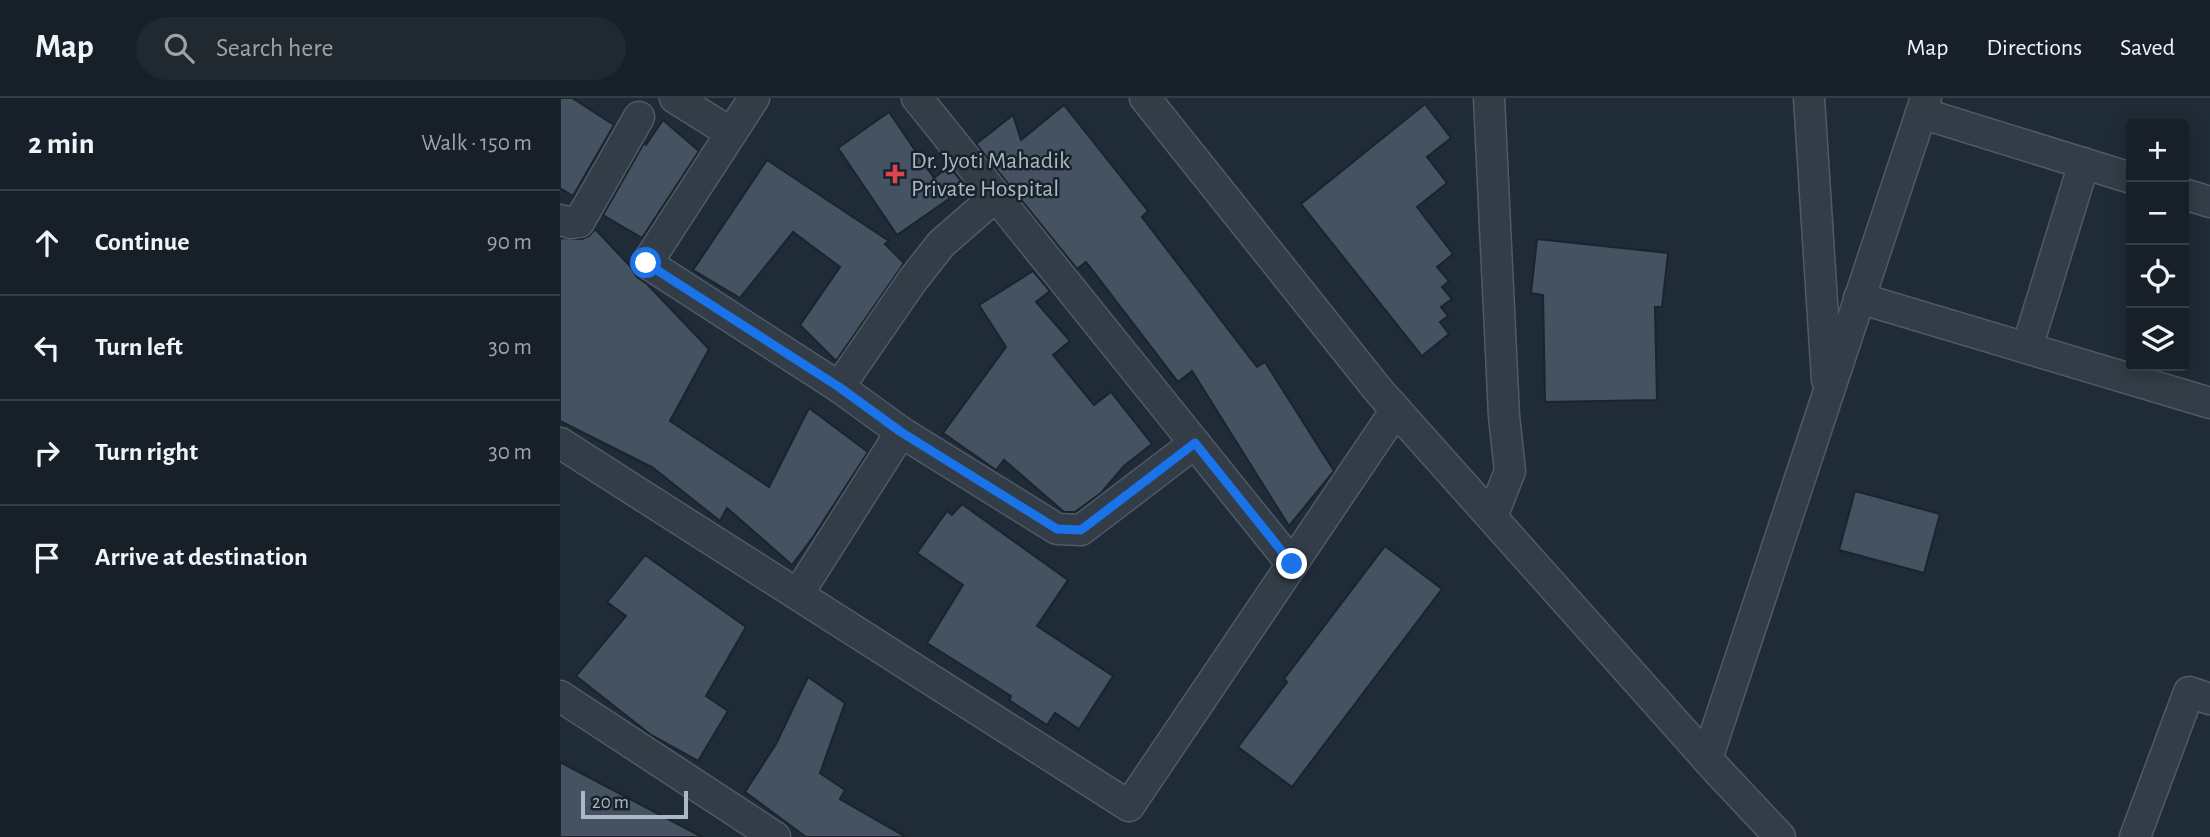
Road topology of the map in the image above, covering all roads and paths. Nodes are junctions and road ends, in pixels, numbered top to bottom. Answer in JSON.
{"nodes":[{"id":1,"x":675,"y":98,"type":"edge"},
{"id":2,"x":754,"y":98,"type":"edge"},
{"id":3,"x":917,"y":98,"type":"edge"},
{"id":4,"x":1145,"y":98,"type":"edge"},
{"id":5,"x":1489,"y":98,"type":"edge"},
{"id":6,"x":1809,"y":98,"type":"edge"},
{"id":7,"x":1924,"y":106,"type":"edge"},
{"id":8,"x":639,"y":117,"type":"dead end"},
{"id":9,"x":731,"y":133,"type":"junction"},
{"id":10,"x":2084,"y":163,"type":"junction"},
{"id":11,"x":2126,"y":176,"type":"edge"},
{"id":12,"x":996,"y":196,"type":"junction"},
{"id":13,"x":2189,"y":196,"type":"edge"},
{"id":14,"x":2210,"y":202,"type":"edge"},
{"id":15,"x":560,"y":220,"type":"edge"},
{"id":16,"x":1860,"y":298,"type":"junction"},
{"id":17,"x":2027,"y":348,"type":"junction"},
{"id":18,"x":839,"y":387,"type":"junction"},
{"id":19,"x":1828,"y":394,"type":"junction"},
{"id":20,"x":2210,"y":403,"type":"edge"},
{"id":21,"x":1396,"y":410,"type":"junction"},
{"id":22,"x":901,"y":432,"type":"junction"},
{"id":23,"x":560,"y":443,"type":"edge"},
{"id":24,"x":1195,"y":443,"type":"junction"},
{"id":25,"x":1492,"y":517,"type":"junction"},
{"id":26,"x":1292,"y":564,"type":"junction"},
{"id":27,"x":798,"y":594,"type":"junction"},
{"id":28,"x":560,"y":696,"type":"edge"},
{"id":29,"x":2210,"y":699,"type":"edge"},
{"id":30,"x":1707,"y":759,"type":"junction"},
{"id":31,"x":775,"y":837,"type":"edge"},
{"id":32,"x":1780,"y":837,"type":"edge"},
{"id":33,"x":2134,"y":837,"type":"edge"}],
"edges":[{"from":1,"to":9,"type":"street"},
{"from":2,"to":9,"type":"street"},
{"from":3,"to":12,"type":"street"},
{"from":4,"to":21,"type":"street"},
{"from":5,"to":25,"type":"street"},
{"from":6,"to":19,"type":"street"},
{"from":7,"to":10,"type":"street"},
{"from":7,"to":16,"type":"street"},
{"from":8,"to":15,"type":"street"},
{"from":9,"to":18,"type":"street"},
{"from":10,"to":11,"type":"street"},
{"from":10,"to":17,"type":"street"},
{"from":12,"to":18,"type":"street"},
{"from":12,"to":24,"type":"street"},
{"from":13,"to":14,"type":"street"},
{"from":16,"to":17,"type":"street"},
{"from":16,"to":19,"type":"street"},
{"from":17,"to":20,"type":"street"},
{"from":18,"to":22,"type":"street"},
{"from":19,"to":30,"type":"street"},
{"from":21,"to":25,"type":"street"},
{"from":21,"to":26,"type":"street"},
{"from":22,"to":24,"type":"street"},
{"from":22,"to":27,"type":"street"},
{"from":23,"to":27,"type":"street"},
{"from":24,"to":26,"type":"street"},
{"from":25,"to":30,"type":"street"},
{"from":26,"to":27,"type":"street"},
{"from":28,"to":31,"type":"street"},
{"from":29,"to":33,"type":"street"},
{"from":30,"to":32,"type":"street"}]}
